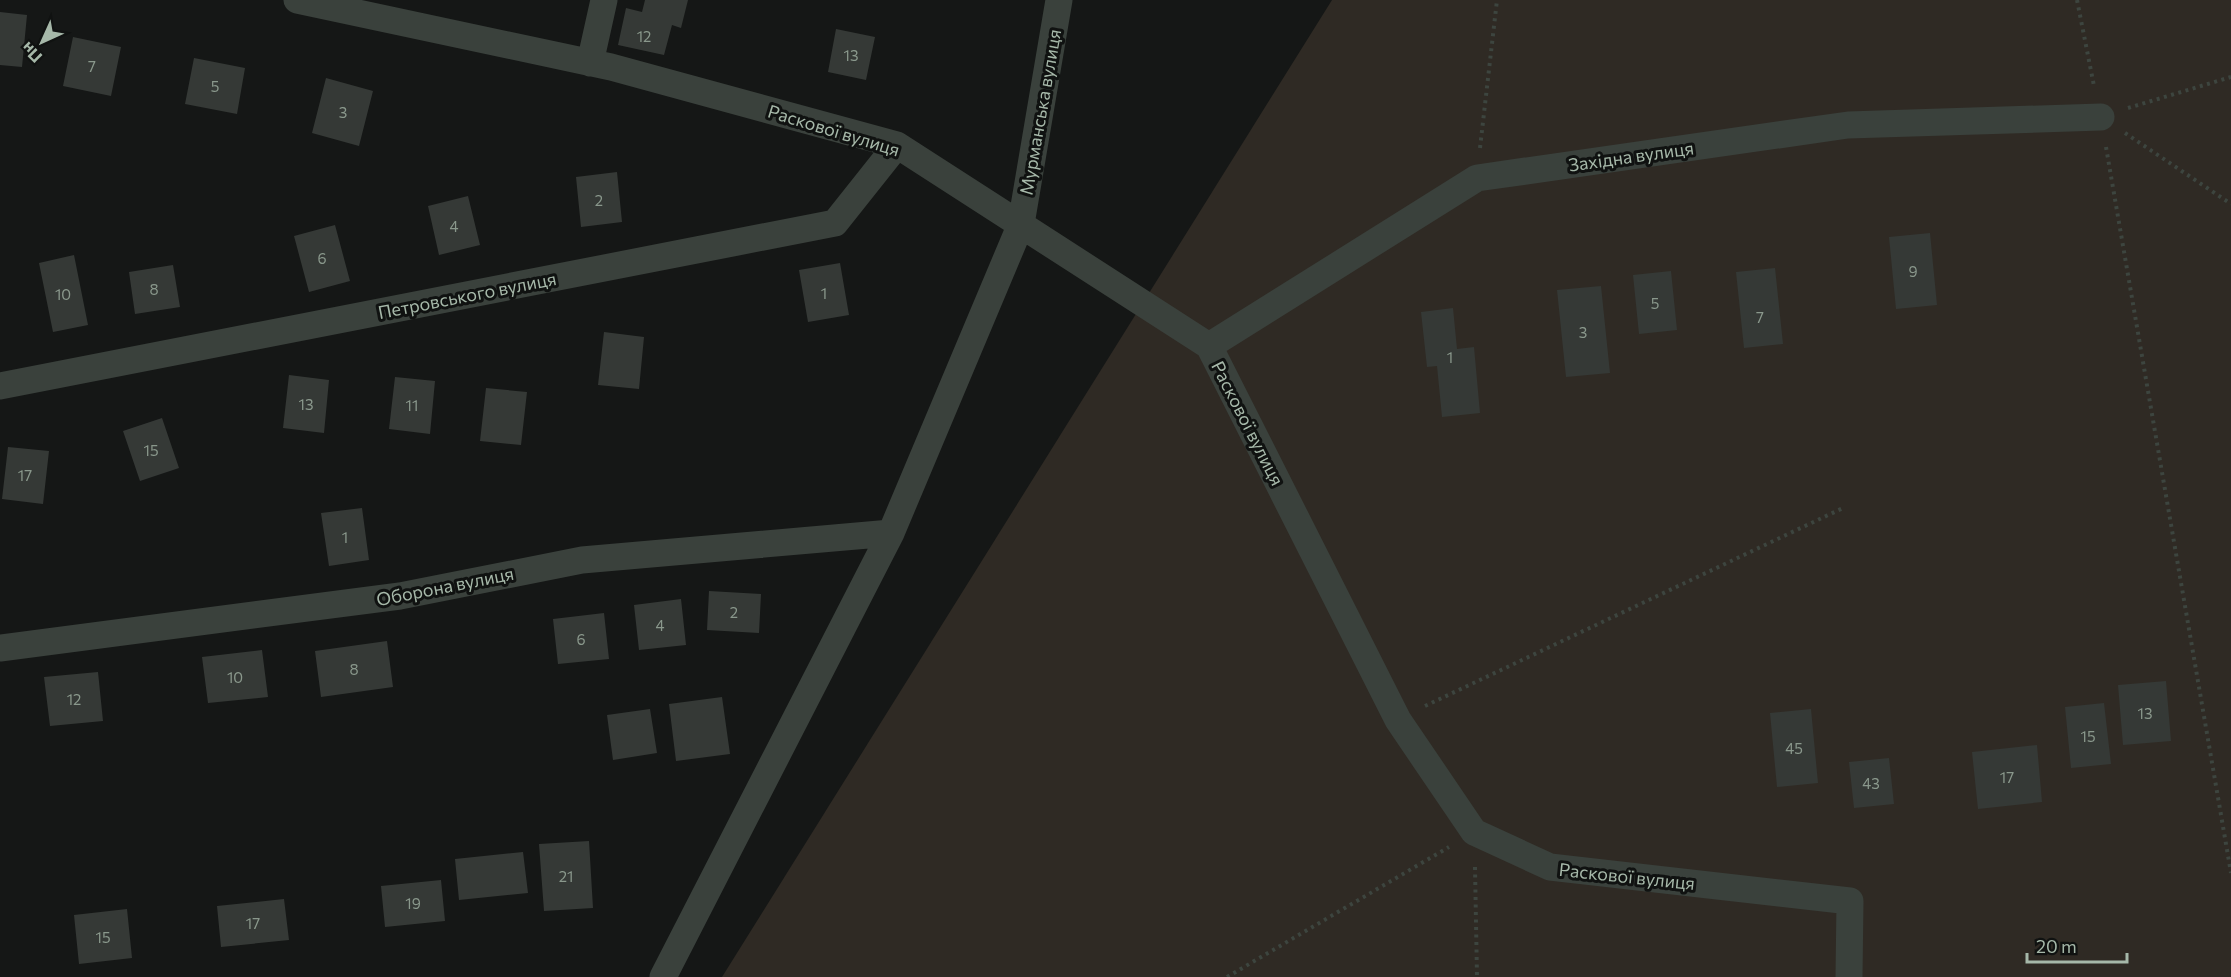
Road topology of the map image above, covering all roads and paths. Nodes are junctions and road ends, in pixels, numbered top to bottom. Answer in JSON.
{"nodes":[{"id":1,"x":297,"y":0,"type":"edge"},
{"id":2,"x":604,"y":0,"type":"edge"},
{"id":3,"x":1059,"y":0,"type":"edge"},
{"id":4,"x":1497,"y":0,"type":"edge"},
{"id":5,"x":2077,"y":0,"type":"edge"},
{"id":6,"x":590,"y":63,"type":"junction"},
{"id":7,"x":2231,"y":77,"type":"edge"},
{"id":8,"x":2101,"y":117,"type":"junction"},
{"id":9,"x":897,"y":145,"type":"junction"},
{"id":10,"x":1477,"y":178,"type":"junction"},
{"id":11,"x":2231,"y":204,"type":"edge"},
{"id":12,"x":1021,"y":224,"type":"junction"},
{"id":13,"x":1209,"y":346,"type":"junction"},
{"id":14,"x":0,"y":386,"type":"edge"},
{"id":15,"x":1843,"y":508,"type":"dead end"},
{"id":16,"x":891,"y":533,"type":"junction"},
{"id":17,"x":0,"y":648,"type":"edge"},
{"id":18,"x":1398,"y":720,"type":"junction"},
{"id":19,"x":1474,"y":832,"type":"junction"},
{"id":20,"x":2231,"y":873,"type":"edge"},
{"id":21,"x":663,"y":977,"type":"edge"},
{"id":22,"x":1227,"y":977,"type":"edge"},
{"id":23,"x":1477,"y":977,"type":"edge"},
{"id":24,"x":1849,"y":977,"type":"edge"}],
"edges":[{"from":1,"to":6,"type":"street","name":"Раскової вулиця"},
{"from":2,"to":6,"type":"street"},
{"from":3,"to":12,"type":"street","name":"Мурманська вулиця"},
{"from":4,"to":10,"type":"path"},
{"from":5,"to":8,"type":"path"},
{"from":6,"to":9,"type":"street","name":"Раскової вулиця"},
{"from":7,"to":8,"type":"path"},
{"from":8,"to":10,"type":"street","name":"Західна вулиця"},
{"from":8,"to":11,"type":"path"},
{"from":8,"to":20,"type":"path"},
{"from":9,"to":12,"type":"street","name":"Раскової вулиця"},
{"from":9,"to":14,"type":"street","name":"Петровського вулиця"},
{"from":10,"to":13,"type":"street","name":"Західна вулиця"},
{"from":12,"to":13,"type":"street","name":"Раскової вулиця"},
{"from":12,"to":16,"type":"street","name":"Мурманська вулиця"},
{"from":13,"to":18,"type":"street","name":"Раскової вулиця"},
{"from":15,"to":18,"type":"path"},
{"from":16,"to":17,"type":"street","name":"Оборона вулиця"},
{"from":16,"to":21,"type":"street","name":"Мурманська вулиця"},
{"from":18,"to":19,"type":"street","name":"Раскової вулиця"},
{"from":19,"to":22,"type":"path"},
{"from":19,"to":23,"type":"path"},
{"from":19,"to":24,"type":"street","name":"Раскової вулиця"}]}
